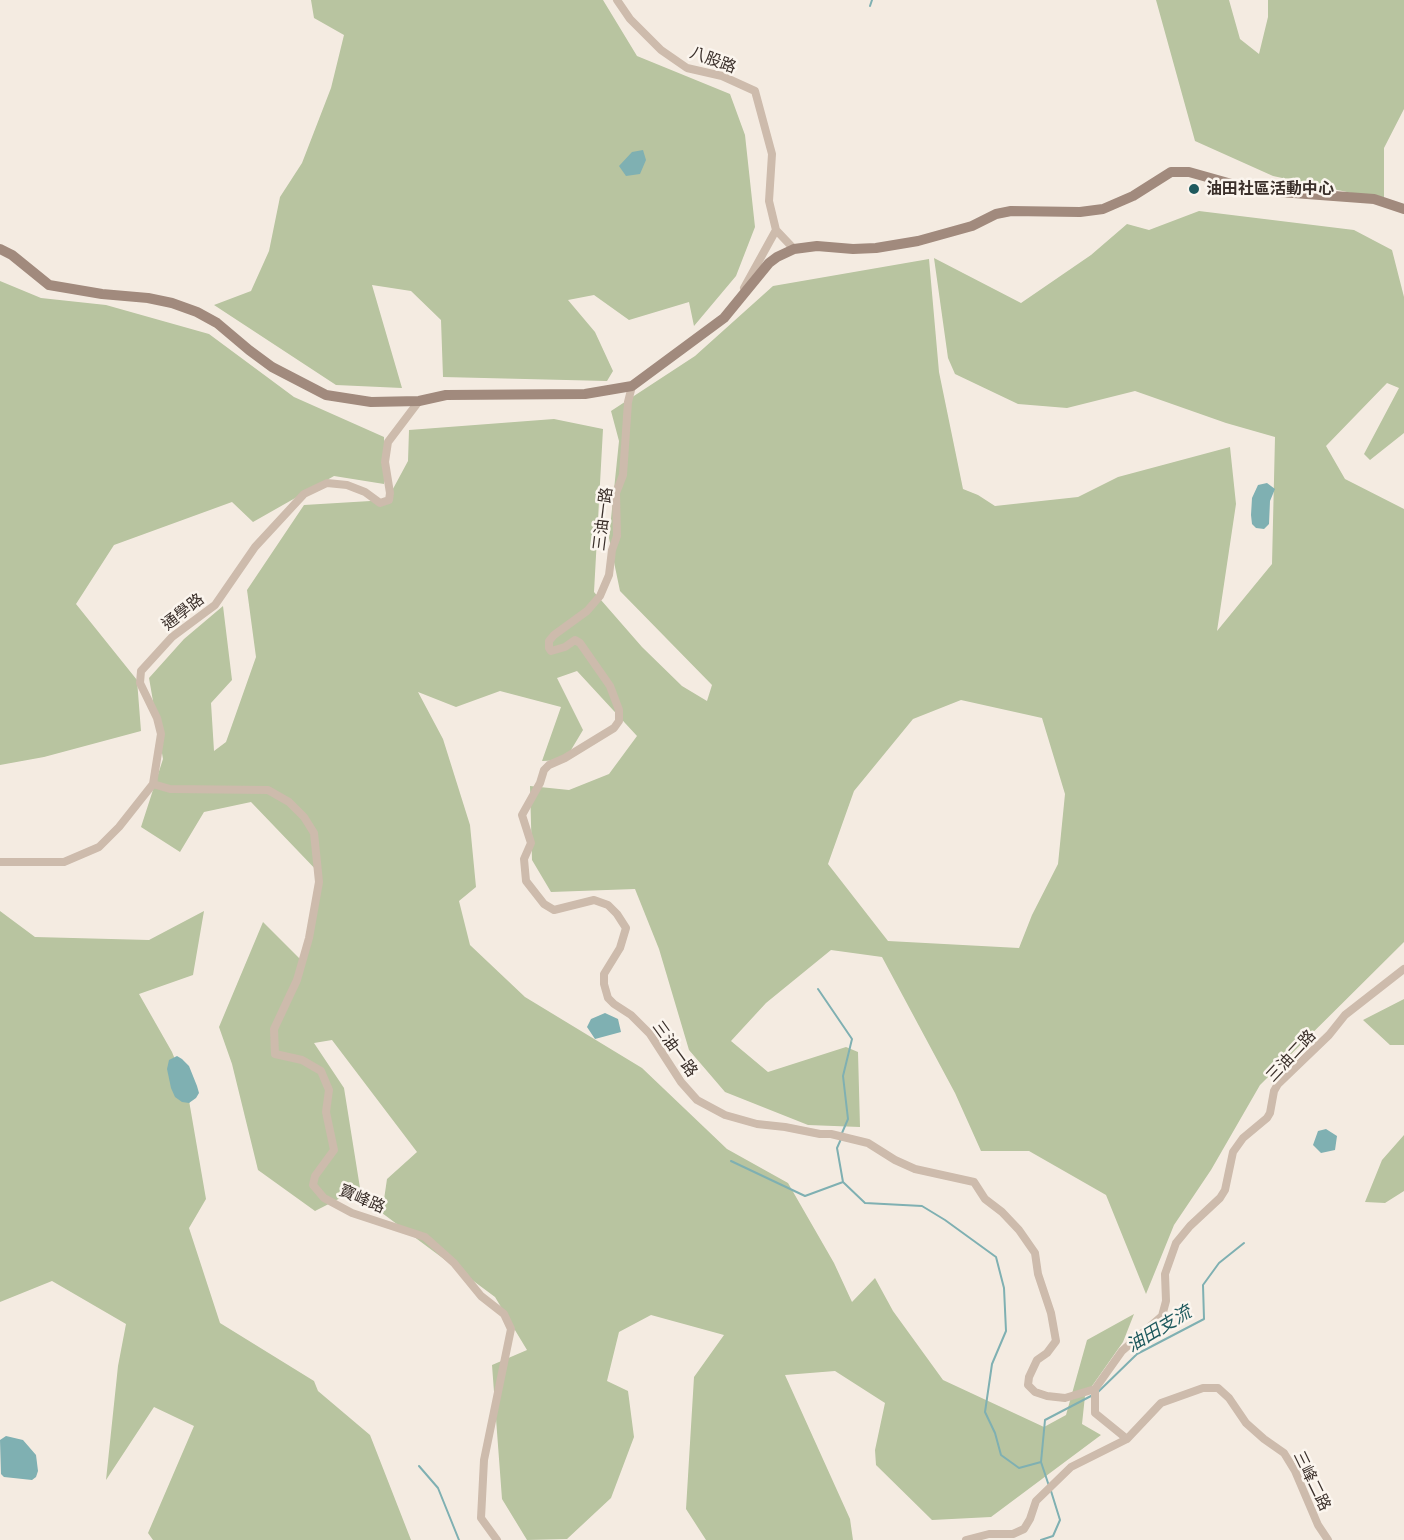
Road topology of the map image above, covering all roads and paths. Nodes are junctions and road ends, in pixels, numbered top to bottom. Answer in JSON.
{"nodes":[{"id":1,"x":617,"y":0,"type":"edge"},
{"id":2,"x":1404,"y":209,"type":"edge"},
{"id":3,"x":776,"y":230,"type":"junction"},
{"id":4,"x":0,"y":249,"type":"edge"},
{"id":5,"x":794,"y":249,"type":"junction"},
{"id":6,"x":734,"y":305,"type":"junction"},
{"id":7,"x":632,"y":386,"type":"junction"},
{"id":8,"x":419,"y":401,"type":"junction"},
{"id":9,"x":153,"y":784,"type":"junction"},
{"id":10,"x":0,"y":862,"type":"edge"},
{"id":11,"x":1404,"y":969,"type":"edge"},
{"id":12,"x":1095,"y":1389,"type":"junction"},
{"id":13,"x":1127,"y":1439,"type":"junction"},
{"id":14,"x":497,"y":1540,"type":"edge"},
{"id":15,"x":966,"y":1540,"type":"edge"},
{"id":16,"x":1328,"y":1540,"type":"edge"}],
"edges":[{"from":1,"to":3,"type":"street","name":"八股路"},
{"from":2,"to":5,"type":"street"},
{"from":3,"to":5,"type":"street","name":"八股路"},
{"from":3,"to":6,"type":"street"},
{"from":4,"to":8,"type":"street"},
{"from":5,"to":6,"type":"street"},
{"from":6,"to":7,"type":"street"},
{"from":7,"to":8,"type":"street"},
{"from":7,"to":12,"type":"street","name":"三油一路"},
{"from":8,"to":9,"type":"street","name":"通學路"},
{"from":9,"to":10,"type":"street","name":"通學路"},
{"from":9,"to":14,"type":"street","name":"寶峰路"},
{"from":11,"to":12,"type":"street","name":"三油二路"},
{"from":12,"to":13,"type":"street"},
{"from":13,"to":15,"type":"street"},
{"from":13,"to":16,"type":"street","name":"三峰二路"}]}
